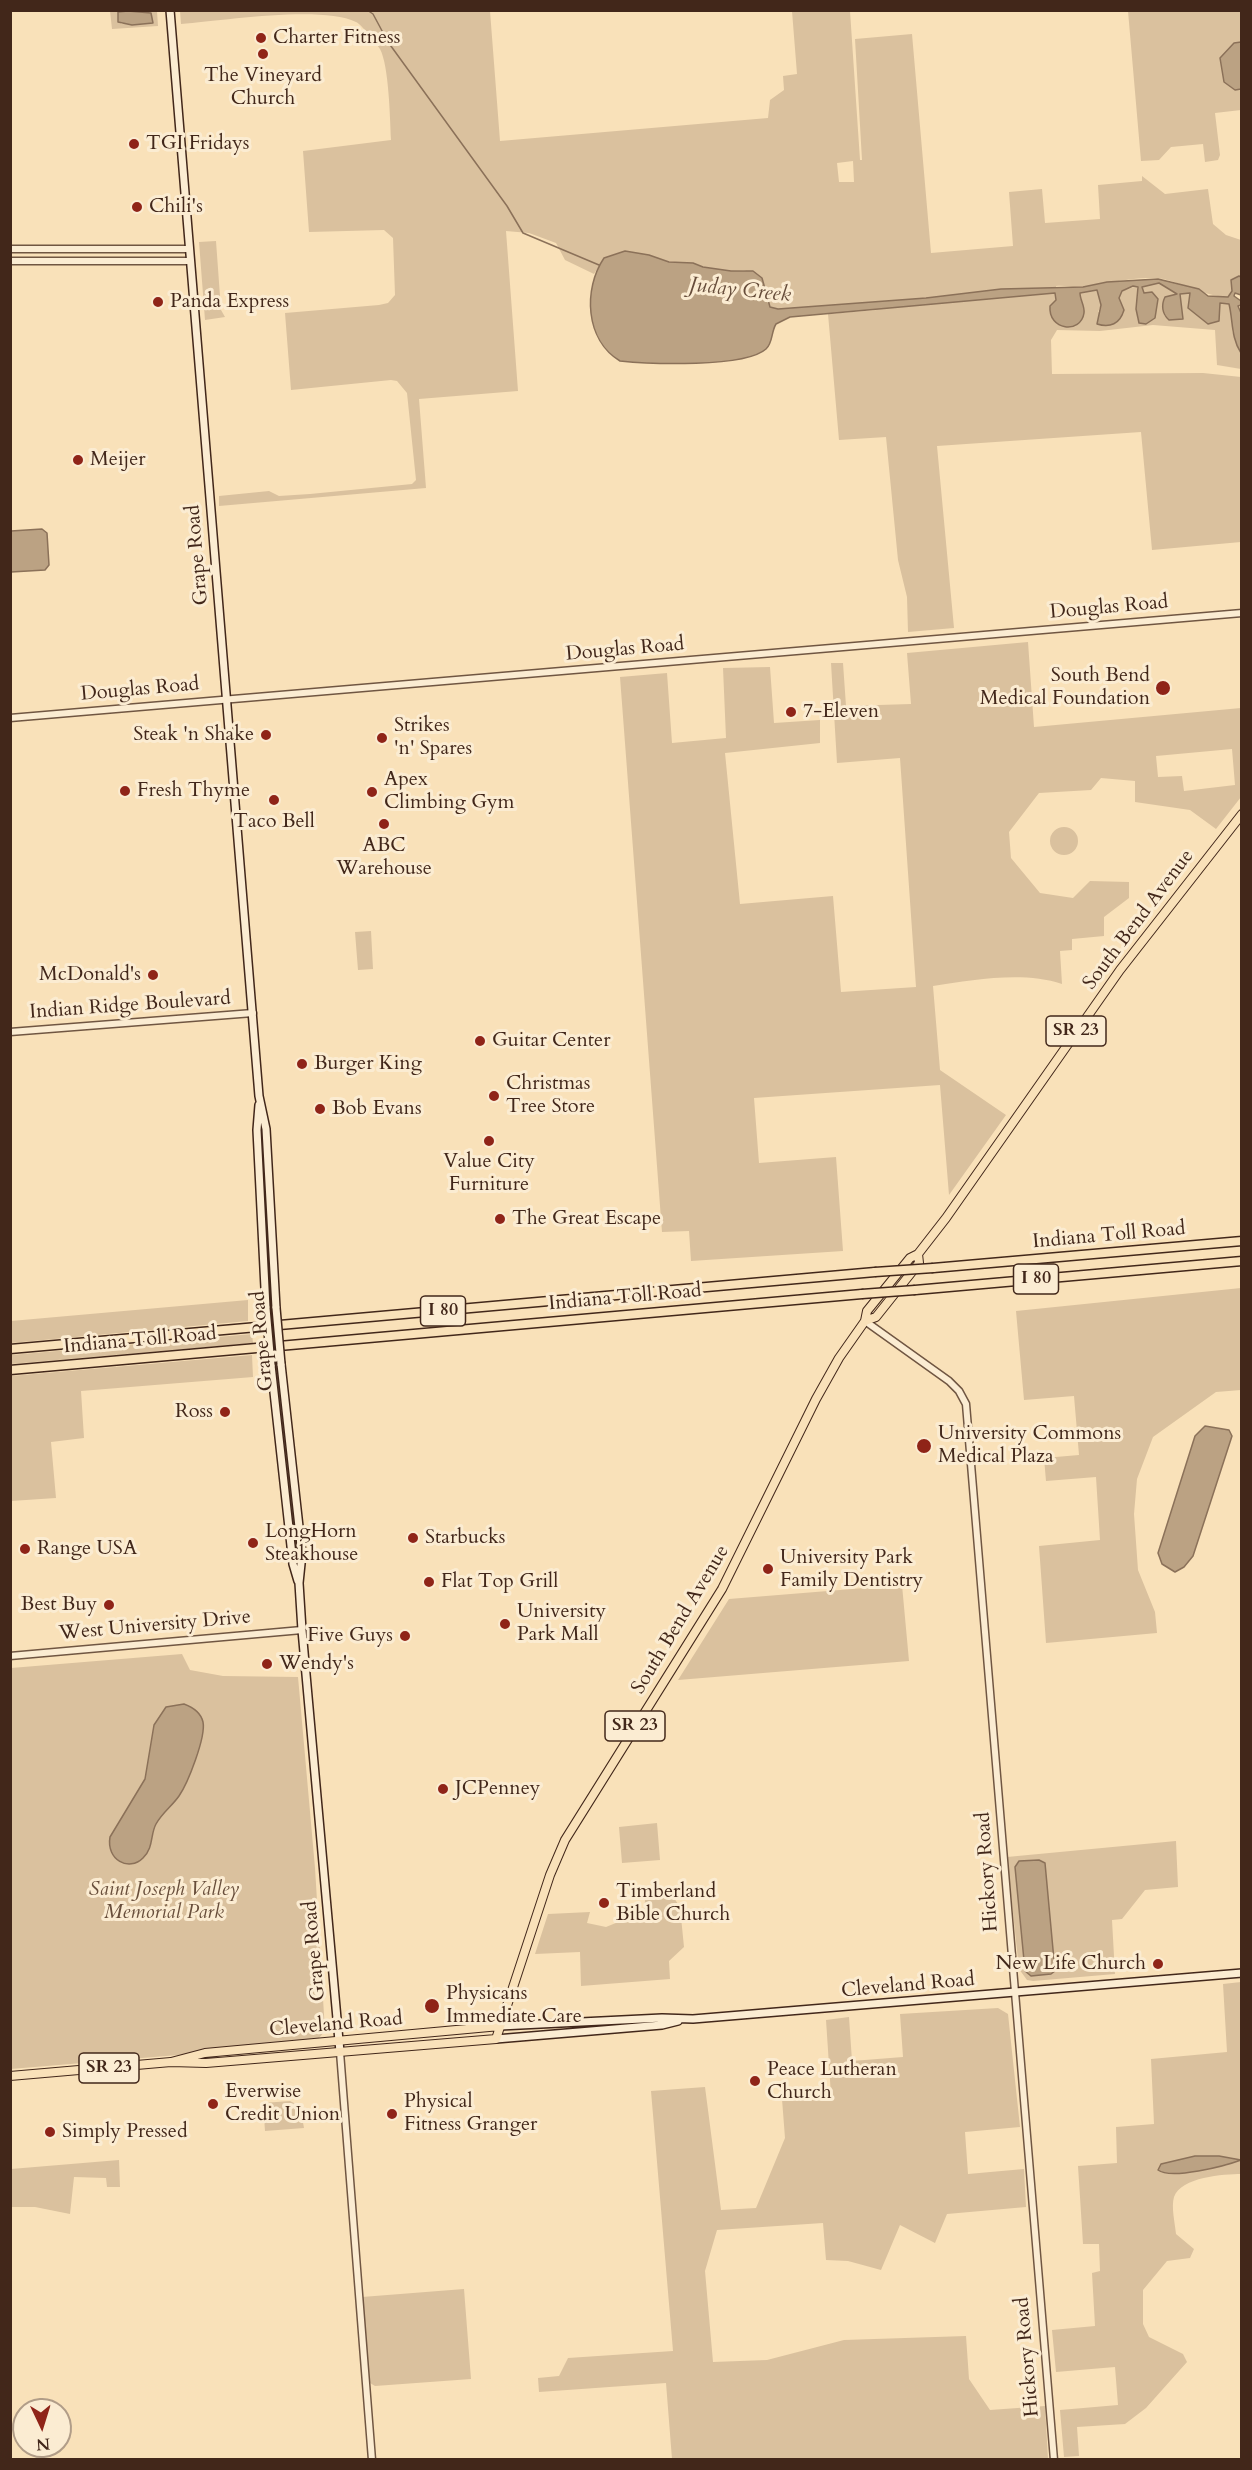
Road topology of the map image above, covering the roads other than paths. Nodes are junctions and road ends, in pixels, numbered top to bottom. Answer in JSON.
{"nodes":[{"id":1,"x":170,"y":10,"type":"edge"},
{"id":2,"x":10,"y":249,"type":"edge"},
{"id":3,"x":189,"y":249,"type":"junction"},
{"id":4,"x":10,"y":261,"type":"edge"},
{"id":5,"x":190,"y":261,"type":"junction"},
{"id":6,"x":1242,"y":613,"type":"edge"},
{"id":7,"x":226,"y":700,"type":"junction"},
{"id":8,"x":10,"y":718,"type":"edge"},
{"id":9,"x":1242,"y":814,"type":"edge"},
{"id":10,"x":253,"y":1013,"type":"junction"},
{"id":11,"x":10,"y":1032,"type":"edge"},
{"id":12,"x":259,"y":1096,"type":"junction"},
{"id":13,"x":1242,"y":1241,"type":"edge"},
{"id":14,"x":1242,"y":1261,"type":"edge"},
{"id":15,"x":865,"y":1321,"type":"junction"},
{"id":16,"x":10,"y":1349,"type":"edge"},
{"id":17,"x":10,"y":1370,"type":"edge"},
{"id":18,"x":299,"y":1583,"type":"junction"},
{"id":19,"x":302,"y":1630,"type":"junction"},
{"id":20,"x":10,"y":1656,"type":"edge"},
{"id":21,"x":1242,"y":1973,"type":"edge"},
{"id":22,"x":1014,"y":1994,"type":"junction"},
{"id":23,"x":685,"y":2019,"type":"junction"},
{"id":24,"x":500,"y":2026,"type":"junction"},
{"id":25,"x":496,"y":2039,"type":"junction"},
{"id":26,"x":340,"y":2042,"type":"junction"},
{"id":27,"x":340,"y":2052,"type":"junction"},
{"id":28,"x":171,"y":2062,"type":"junction"},
{"id":29,"x":10,"y":2076,"type":"edge"},
{"id":30,"x":372,"y":2460,"type":"edge"},
{"id":31,"x":1054,"y":2460,"type":"edge"}],
"edges":[{"from":1,"to":3,"type":"main road","name":"Grape Road"},
{"from":2,"to":3,"type":"street"},
{"from":3,"to":5,"type":"main road","name":"Grape Road"},
{"from":4,"to":5,"type":"street"},
{"from":5,"to":7,"type":"main road","name":"Grape Road"},
{"from":6,"to":7,"type":"street","name":"Douglas Road"},
{"from":7,"to":8,"type":"street","name":"Douglas Road"},
{"from":7,"to":10,"type":"main road","name":"Grape Road"},
{"from":9,"to":15,"type":"main road","name":"South Bend Avenue","number":"SR 23"},
{"from":10,"to":11,"type":"street","name":"Indian Ridge Boulevard"},
{"from":10,"to":12,"type":"main road","name":"Grape Road"},
{"from":12,"to":18,"type":"main road","name":"Grape Road","bridge":true},
{"from":12,"to":18,"type":"main road","name":"Grape Road","bridge":true},
{"from":13,"to":16,"type":"highway","name":"Indiana Toll Road","number":"I 80","bridge":true},
{"from":14,"to":17,"type":"highway","name":"Indiana Toll Road","number":"I 80","bridge":true},
{"from":15,"to":22,"type":"street","name":"Hickory Road"},
{"from":15,"to":24,"type":"main road","name":"South Bend Avenue","number":"SR 23"},
{"from":18,"to":19,"type":"main road","name":"Grape Road"},
{"from":19,"to":20,"type":"street","name":"West University Drive"},
{"from":19,"to":26,"type":"main road","name":"Grape Road"},
{"from":21,"to":22,"type":"main road","name":"Cleveland Road"},
{"from":22,"to":23,"type":"main road","name":"Cleveland Road"},
{"from":22,"to":31,"type":"street","name":"Hickory Road"},
{"from":23,"to":24,"type":"main road","name":"Cleveland Road"},
{"from":23,"to":25,"type":"main road","name":"Cleveland Road"},
{"from":24,"to":25,"type":"main road","name":"South Bend Avenue","number":"SR 23"},
{"from":24,"to":26,"type":"main road","name":"Cleveland Road","number":"SR 23"},
{"from":25,"to":27,"type":"main road","name":"Cleveland Road","number":"SR 23"},
{"from":26,"to":27,"type":"main road","name":"Grape Road"},
{"from":26,"to":28,"type":"main road","name":"Cleveland Road","number":"SR 23"},
{"from":27,"to":28,"type":"main road","name":"Cleveland Road","number":"SR 23"},
{"from":27,"to":30,"type":"street","name":"Grape Road"},
{"from":28,"to":29,"type":"main road","name":"Cleveland Road","number":"SR 23"}]}
